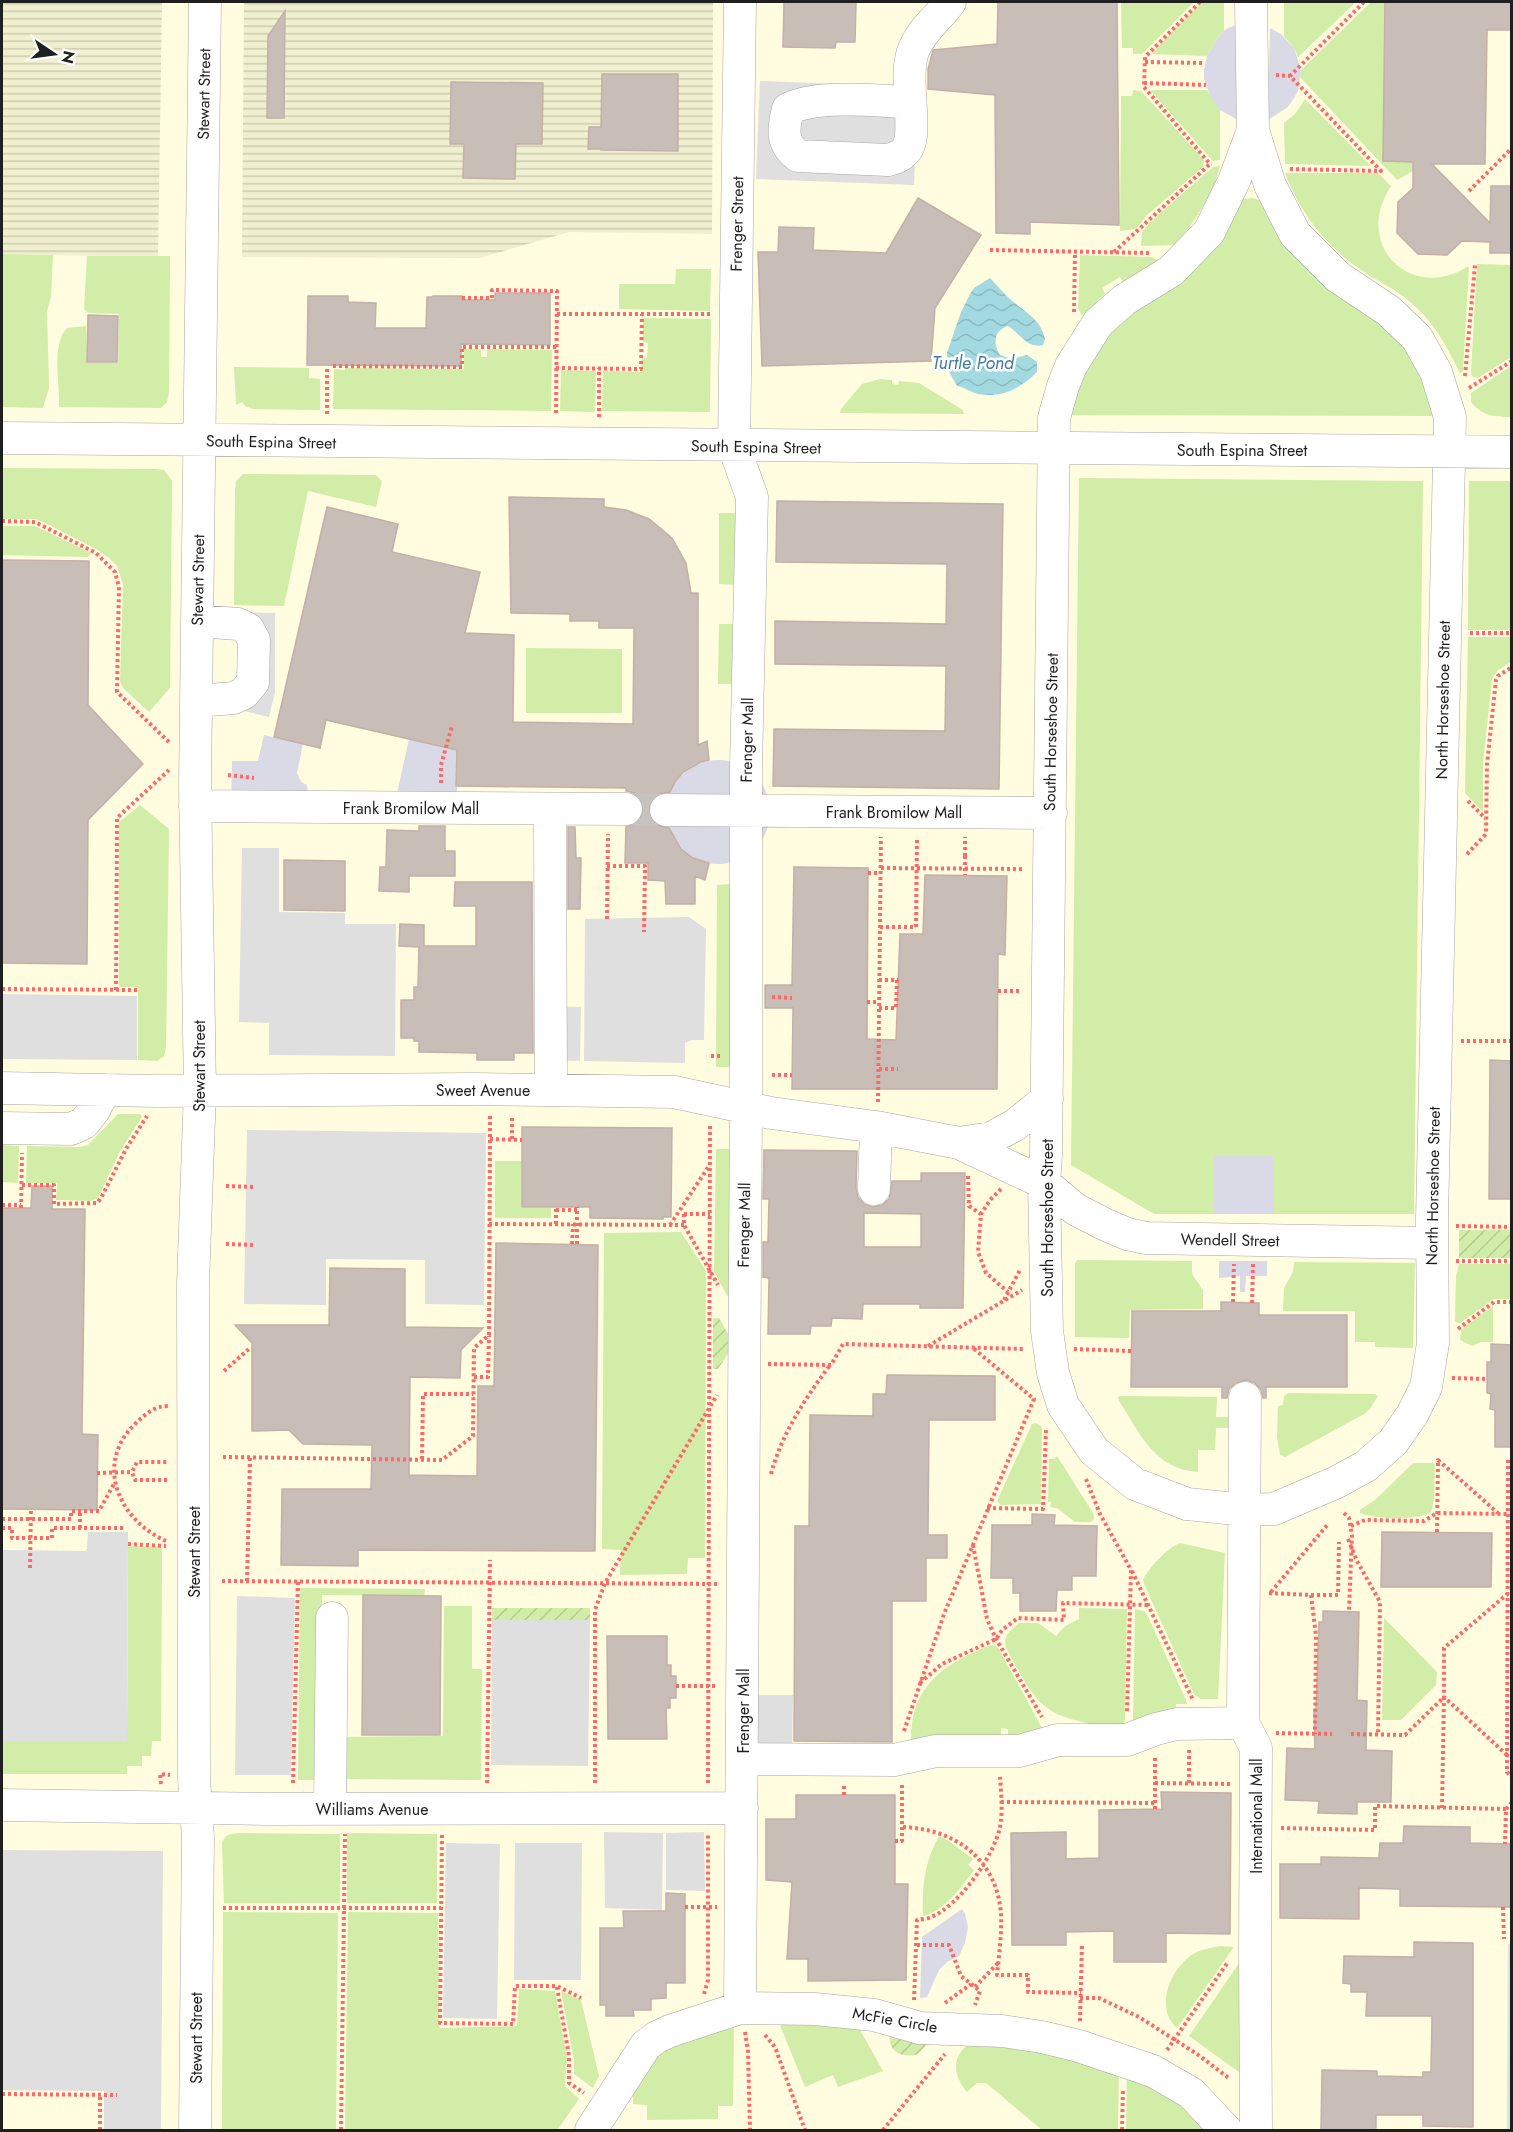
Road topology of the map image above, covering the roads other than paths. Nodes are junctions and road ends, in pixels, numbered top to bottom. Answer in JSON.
{"nodes":[{"id":1,"x":205,"y":2,"type":"edge"},
{"id":2,"x":740,"y":2,"type":"edge"},
{"id":3,"x":951,"y":2,"type":"edge"},
{"id":4,"x":1251,"y":2,"type":"edge"},
{"id":5,"x":909,"y":102,"type":"dead end"},
{"id":6,"x":1253,"y":130,"type":"junction"},
{"id":7,"x":2,"y":438,"type":"edge"},
{"id":8,"x":199,"y":441,"type":"junction"},
{"id":9,"x":734,"y":447,"type":"junction"},
{"id":10,"x":1054,"y":449,"type":"junction"},
{"id":11,"x":1448,"y":452,"type":"junction"},
{"id":12,"x":1512,"y":452,"type":"edge"},
{"id":13,"x":198,"y":621,"type":"junction"},
{"id":14,"x":196,"y":701,"type":"junction"},
{"id":15,"x":195,"y":806,"type":"junction"},
{"id":16,"x":617,"y":809,"type":"tunnel mouth"},
{"id":17,"x":666,"y":810,"type":"tunnel mouth"},
{"id":18,"x":747,"y":811,"type":"junction"},
{"id":19,"x":1051,"y":813,"type":"junction"},
{"id":20,"x":550,"y":827,"type":"dead end"},
{"id":21,"x":2,"y":1088,"type":"edge"},
{"id":22,"x":104,"y":1090,"type":"junction"},
{"id":23,"x":200,"y":1090,"type":"junction"},
{"id":24,"x":551,"y":1090,"type":"junction"},
{"id":25,"x":1047,"y":1099,"type":"junction"},
{"id":26,"x":746,"y":1109,"type":"junction"},
{"id":27,"x":877,"y":1115,"type":"junction"},
{"id":28,"x":12,"y":1135,"type":"edge"},
{"id":29,"x":963,"y":1158,"type":"junction"},
{"id":30,"x":1044,"y":1183,"type":"junction"},
{"id":31,"x":874,"y":1189,"type":"dead end"},
{"id":32,"x":1432,"y":1252,"type":"junction"},
{"id":33,"x":1245,"y":1398,"type":"dead end"},
{"id":34,"x":1245,"y":1510,"type":"junction"},
{"id":35,"x":332,"y":1618,"type":"dead end"},
{"id":36,"x":1243,"y":1724,"type":"junction"},
{"id":37,"x":742,"y":1759,"type":"junction"},
{"id":38,"x":2,"y":1805,"type":"edge"},
{"id":39,"x":196,"y":1807,"type":"junction"},
{"id":40,"x":742,"y":1808,"type":"junction"},
{"id":41,"x":337,"y":1820,"type":"junction"},
{"id":42,"x":740,"y":2007,"type":"junction"},
{"id":43,"x":1256,"y":2115,"type":"edge"},
{"id":44,"x":195,"y":2130,"type":"edge"},
{"id":45,"x":591,"y":2130,"type":"edge"},
{"id":46,"x":1226,"y":2130,"type":"edge"}],
"edges":[{"from":1,"to":8,"type":"street","name":"Stewart Street"},
{"from":2,"to":9,"type":"street","name":"Frenger Street"},
{"from":3,"to":5,"type":"street"},
{"from":4,"to":6,"type":"street"},
{"from":6,"to":10,"type":"street","name":"South Horseshoe Street"},
{"from":6,"to":11,"type":"street","name":"North Horseshoe Street"},
{"from":7,"to":8,"type":"street","name":"South Espina Street"},
{"from":8,"to":9,"type":"street","name":"South Espina Street"},
{"from":8,"to":13,"type":"street","name":"Stewart Street"},
{"from":9,"to":10,"type":"street","name":"South Espina Street"},
{"from":9,"to":18,"type":"street","name":"Frenger Mall"},
{"from":10,"to":11,"type":"street","name":"South Espina Street"},
{"from":10,"to":19,"type":"street","name":"South Horseshoe Street"},
{"from":11,"to":12,"type":"street","name":"South Espina Street"},
{"from":11,"to":32,"type":"street","name":"North Horseshoe Street"},
{"from":13,"to":14,"type":"street","name":"Stewart Street"},
{"from":13,"to":14,"type":"street"},
{"from":14,"to":15,"type":"street","name":"Stewart Street"},
{"from":15,"to":16,"type":"street","name":"Frank Bromilow Mall"},
{"from":15,"to":23,"type":"street","name":"Stewart Street"},
{"from":17,"to":18,"type":"street","name":"Frank Bromilow Mall"},
{"from":18,"to":19,"type":"street","name":"Frank Bromilow Mall"},
{"from":18,"to":26,"type":"street","name":"Frenger Mall"},
{"from":19,"to":25,"type":"street","name":"South Horseshoe Street"},
{"from":20,"to":24,"type":"street"},
{"from":21,"to":22,"type":"street","name":"Sweet Avenue"},
{"from":22,"to":23,"type":"street","name":"Sweet Avenue"},
{"from":22,"to":28,"type":"street"},
{"from":23,"to":24,"type":"street","name":"Sweet Avenue"},
{"from":23,"to":39,"type":"street","name":"Stewart Street"},
{"from":24,"to":26,"type":"street","name":"Sweet Avenue"},
{"from":25,"to":29,"type":"street","name":"Sweet Avenue"},
{"from":25,"to":30,"type":"street","name":"South Horseshoe Street"},
{"from":26,"to":27,"type":"street","name":"Sweet Avenue"},
{"from":26,"to":37,"type":"street","name":"Frenger Mall"},
{"from":27,"to":29,"type":"street","name":"Sweet Avenue"},
{"from":27,"to":31,"type":"street"},
{"from":29,"to":30,"type":"street","name":"Sweet Avenue"},
{"from":30,"to":32,"type":"street","name":"Wendell Street"},
{"from":30,"to":34,"type":"street","name":"South Horseshoe Street"},
{"from":32,"to":34,"type":"street","name":"North Horseshoe Street"},
{"from":33,"to":34,"type":"street","name":"International Mall"},
{"from":34,"to":36,"type":"street","name":"International Mall"},
{"from":35,"to":41,"type":"street"},
{"from":36,"to":37,"type":"street"},
{"from":36,"to":43,"type":"street","name":"International Mall"},
{"from":37,"to":40,"type":"street","name":"Frenger Mall"},
{"from":38,"to":39,"type":"street","name":"Williams Avenue"},
{"from":39,"to":41,"type":"street","name":"Williams Avenue"},
{"from":39,"to":44,"type":"street","name":"Stewart Street"},
{"from":40,"to":41,"type":"street","name":"Williams Avenue"},
{"from":40,"to":42,"type":"street","name":"Frenger Mall"},
{"from":42,"to":45,"type":"street","name":"McFie Circle"},
{"from":42,"to":46,"type":"street","name":"McFie Circle"}]}
